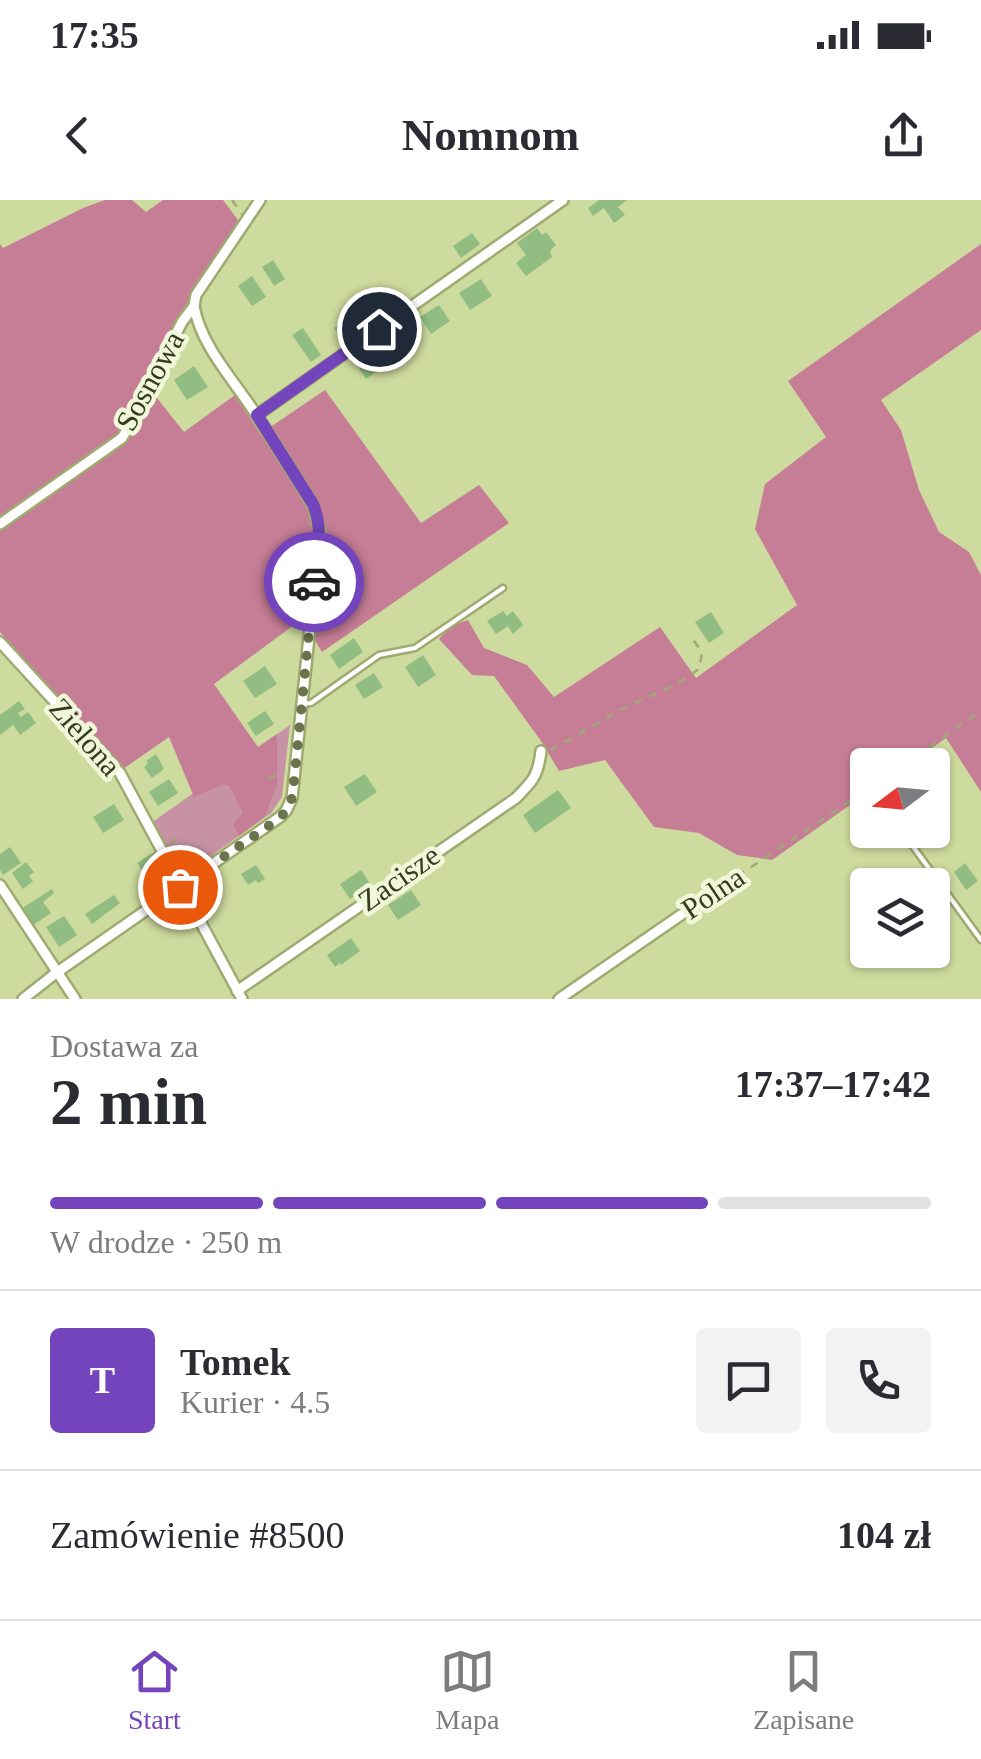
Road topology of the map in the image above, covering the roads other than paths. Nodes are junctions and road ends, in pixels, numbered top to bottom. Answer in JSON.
{"nodes":[{"id":1,"x":260,"y":200,"type":"edge"},
{"id":2,"x":563,"y":200,"type":"edge"},
{"id":3,"x":194,"y":306,"type":"junction"},
{"id":4,"x":257,"y":415,"type":"junction"},
{"id":5,"x":0,"y":524,"type":"edge"},
{"id":6,"x":503,"y":588,"type":"dead end"},
{"id":7,"x":0,"y":642,"type":"edge"},
{"id":8,"x":302,"y":704,"type":"junction"},
{"id":9,"x":540,"y":754,"type":"road end"},
{"id":10,"x":914,"y":848,"type":"edge"},
{"id":11,"x":0,"y":885,"type":"edge"},
{"id":12,"x":180,"y":887,"type":"junction"},
{"id":13,"x":704,"y":899,"type":"road end"},
{"id":14,"x":981,"y":940,"type":"edge"},
{"id":15,"x":56,"y":973,"type":"junction"},
{"id":16,"x":239,"y":995,"type":"edge"},
{"id":17,"x":23,"y":999,"type":"edge"},
{"id":18,"x":75,"y":999,"type":"edge"},
{"id":19,"x":558,"y":999,"type":"edge"}],
"edges":[{"from":1,"to":3,"type":"street","name":"Sosnowa"},
{"from":2,"to":4,"type":"street"},
{"from":3,"to":4,"type":"street"},
{"from":3,"to":5,"type":"street","name":"Sosnowa"},
{"from":4,"to":8,"type":"street"},
{"from":6,"to":8,"type":"lane"},
{"from":7,"to":12,"type":"street","name":"Zielona"},
{"from":8,"to":12,"type":"street"},
{"from":9,"to":16,"type":"street","name":"Zacisze"},
{"from":10,"to":14,"type":"lane"},
{"from":11,"to":15,"type":"street"},
{"from":12,"to":15,"type":"street"},
{"from":12,"to":16,"type":"street","name":"Zielona"},
{"from":13,"to":19,"type":"street","name":"Polna"},
{"from":15,"to":17,"type":"street"},
{"from":15,"to":18,"type":"street"}]}
